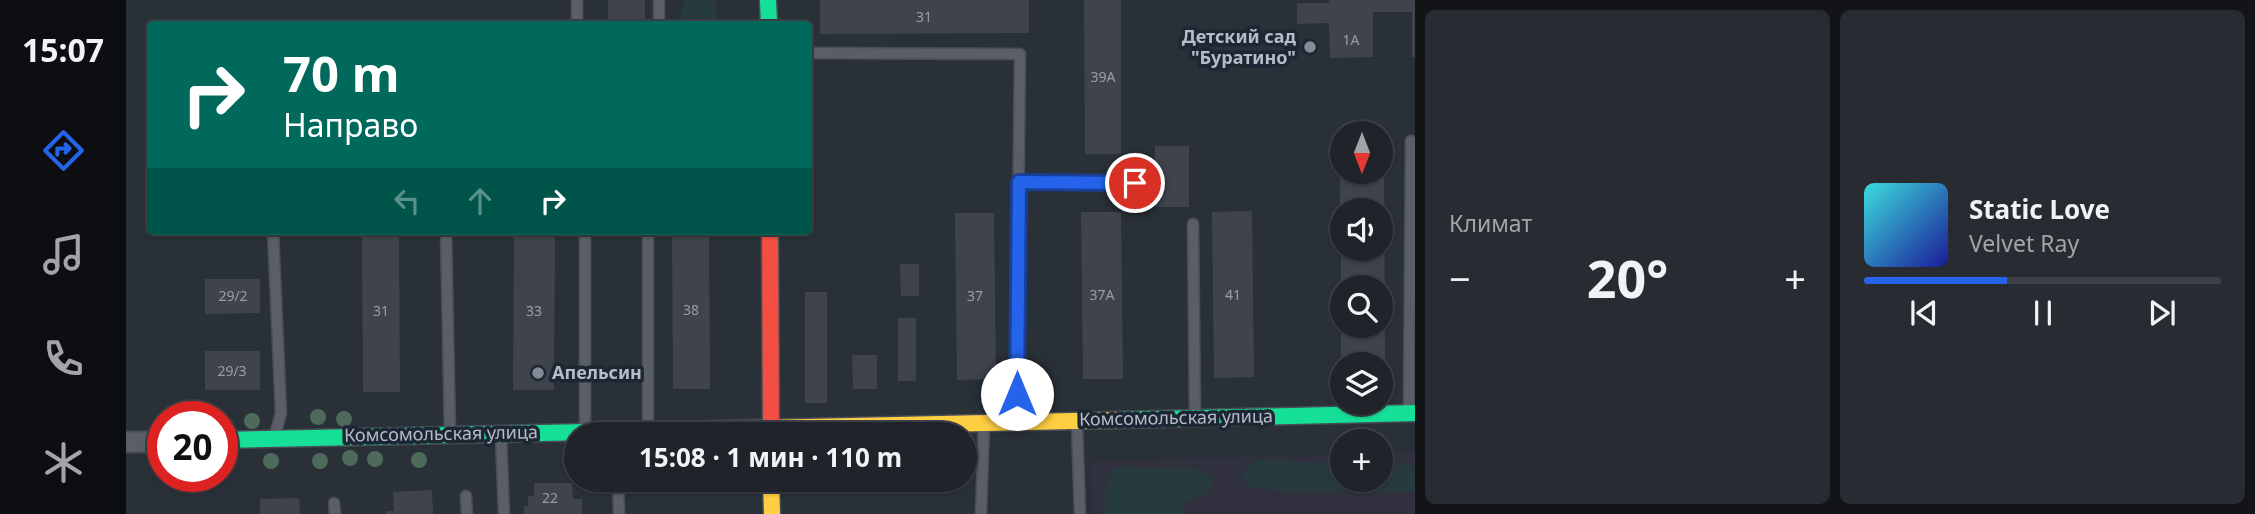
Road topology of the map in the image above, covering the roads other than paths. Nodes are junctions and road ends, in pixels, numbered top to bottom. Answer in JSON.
{"nodes":[{"id":1,"x":577,"y":0,"type":"edge"},
{"id":2,"x":659,"y":0,"type":"edge"},
{"id":3,"x":768,"y":0,"type":"edge"},
{"id":4,"x":577,"y":21,"type":"edge"},
{"id":5,"x":659,"y":21,"type":"edge"},
{"id":6,"x":769,"y":21,"type":"edge"},
{"id":7,"x":812,"y":54,"type":"edge"},
{"id":8,"x":1411,"y":141,"type":"dead end"},
{"id":9,"x":1019,"y":182,"type":"junction"},
{"id":10,"x":1135,"y":183,"type":"dead end"},
{"id":11,"x":1193,"y":224,"type":"dead end"},
{"id":12,"x":273,"y":235,"type":"edge"},
{"id":13,"x":446,"y":235,"type":"edge"},
{"id":14,"x":585,"y":235,"type":"edge"},
{"id":15,"x":649,"y":235,"type":"edge"},
{"id":16,"x":770,"y":235,"type":"edge"},
{"id":17,"x":1412,"y":413,"type":"edge"},
{"id":18,"x":1195,"y":418,"type":"junction"},
{"id":19,"x":1077,"y":420,"type":"junction"},
{"id":20,"x":1016,"y":421,"type":"junction"},
{"id":21,"x":585,"y":422,"type":"edge"},
{"id":22,"x":648,"y":422,"type":"edge"},
{"id":23,"x":771,"y":422,"type":"edge"},
{"id":24,"x":977,"y":422,"type":"edge"},
{"id":25,"x":984,"y":422,"type":"junction"},
{"id":26,"x":564,"y":431,"type":"edge"},
{"id":27,"x":501,"y":433,"type":"junction"},
{"id":28,"x":450,"y":434,"type":"junction"},
{"id":29,"x":274,"y":439,"type":"junction"},
{"id":30,"x":238,"y":440,"type":"edge"},
{"id":31,"x":126,"y":442,"type":"edge"},
{"id":32,"x":147,"y":442,"type":"edge"},
{"id":33,"x":618,"y":492,"type":"edge"},
{"id":34,"x":771,"y":492,"type":"edge"},
{"id":35,"x":466,"y":496,"type":"dead end"},
{"id":36,"x":334,"y":503,"type":"dead end"},
{"id":37,"x":335,"y":514,"type":"edge"},
{"id":38,"x":467,"y":514,"type":"edge"},
{"id":39,"x":504,"y":514,"type":"edge"},
{"id":40,"x":619,"y":514,"type":"edge"},
{"id":41,"x":772,"y":514,"type":"edge"},
{"id":42,"x":981,"y":514,"type":"edge"},
{"id":43,"x":1080,"y":514,"type":"edge"}],
"edges":[{"from":1,"to":4,"type":"lane"},
{"from":2,"to":5,"type":"lane"},
{"from":3,"to":6,"type":"street"},
{"from":7,"to":9,"type":"lane"},
{"from":8,"to":17,"type":"lane"},
{"from":9,"to":10,"type":"lane"},
{"from":9,"to":20,"type":"lane"},
{"from":11,"to":18,"type":"lane"},
{"from":12,"to":29,"type":"lane"},
{"from":13,"to":28,"type":"lane"},
{"from":14,"to":21,"type":"lane"},
{"from":15,"to":22,"type":"lane"},
{"from":16,"to":23,"type":"street"},
{"from":17,"to":18,"type":"street","name":"Комсомольская улица"},
{"from":18,"to":19,"type":"street","name":"Комсомольская улица"},
{"from":19,"to":20,"type":"street","name":"Комсомольская улица"},
{"from":19,"to":43,"type":"lane"},
{"from":20,"to":25,"type":"street","name":"Комсомольская улица"},
{"from":24,"to":25,"type":"street","name":"Комсомольская улица"},
{"from":25,"to":42,"type":"lane"},
{"from":26,"to":27,"type":"street","name":"Комсомольская улица"},
{"from":27,"to":28,"type":"street","name":"Комсомольская улица"},
{"from":27,"to":39,"type":"lane"},
{"from":28,"to":29,"type":"street","name":"Комсомольская улица"},
{"from":29,"to":30,"type":"street","name":"Комсомольская улица"},
{"from":31,"to":32,"type":"street"},
{"from":33,"to":40,"type":"lane"},
{"from":34,"to":41,"type":"street"},
{"from":35,"to":38,"type":"lane"},
{"from":36,"to":37,"type":"lane"}]}
